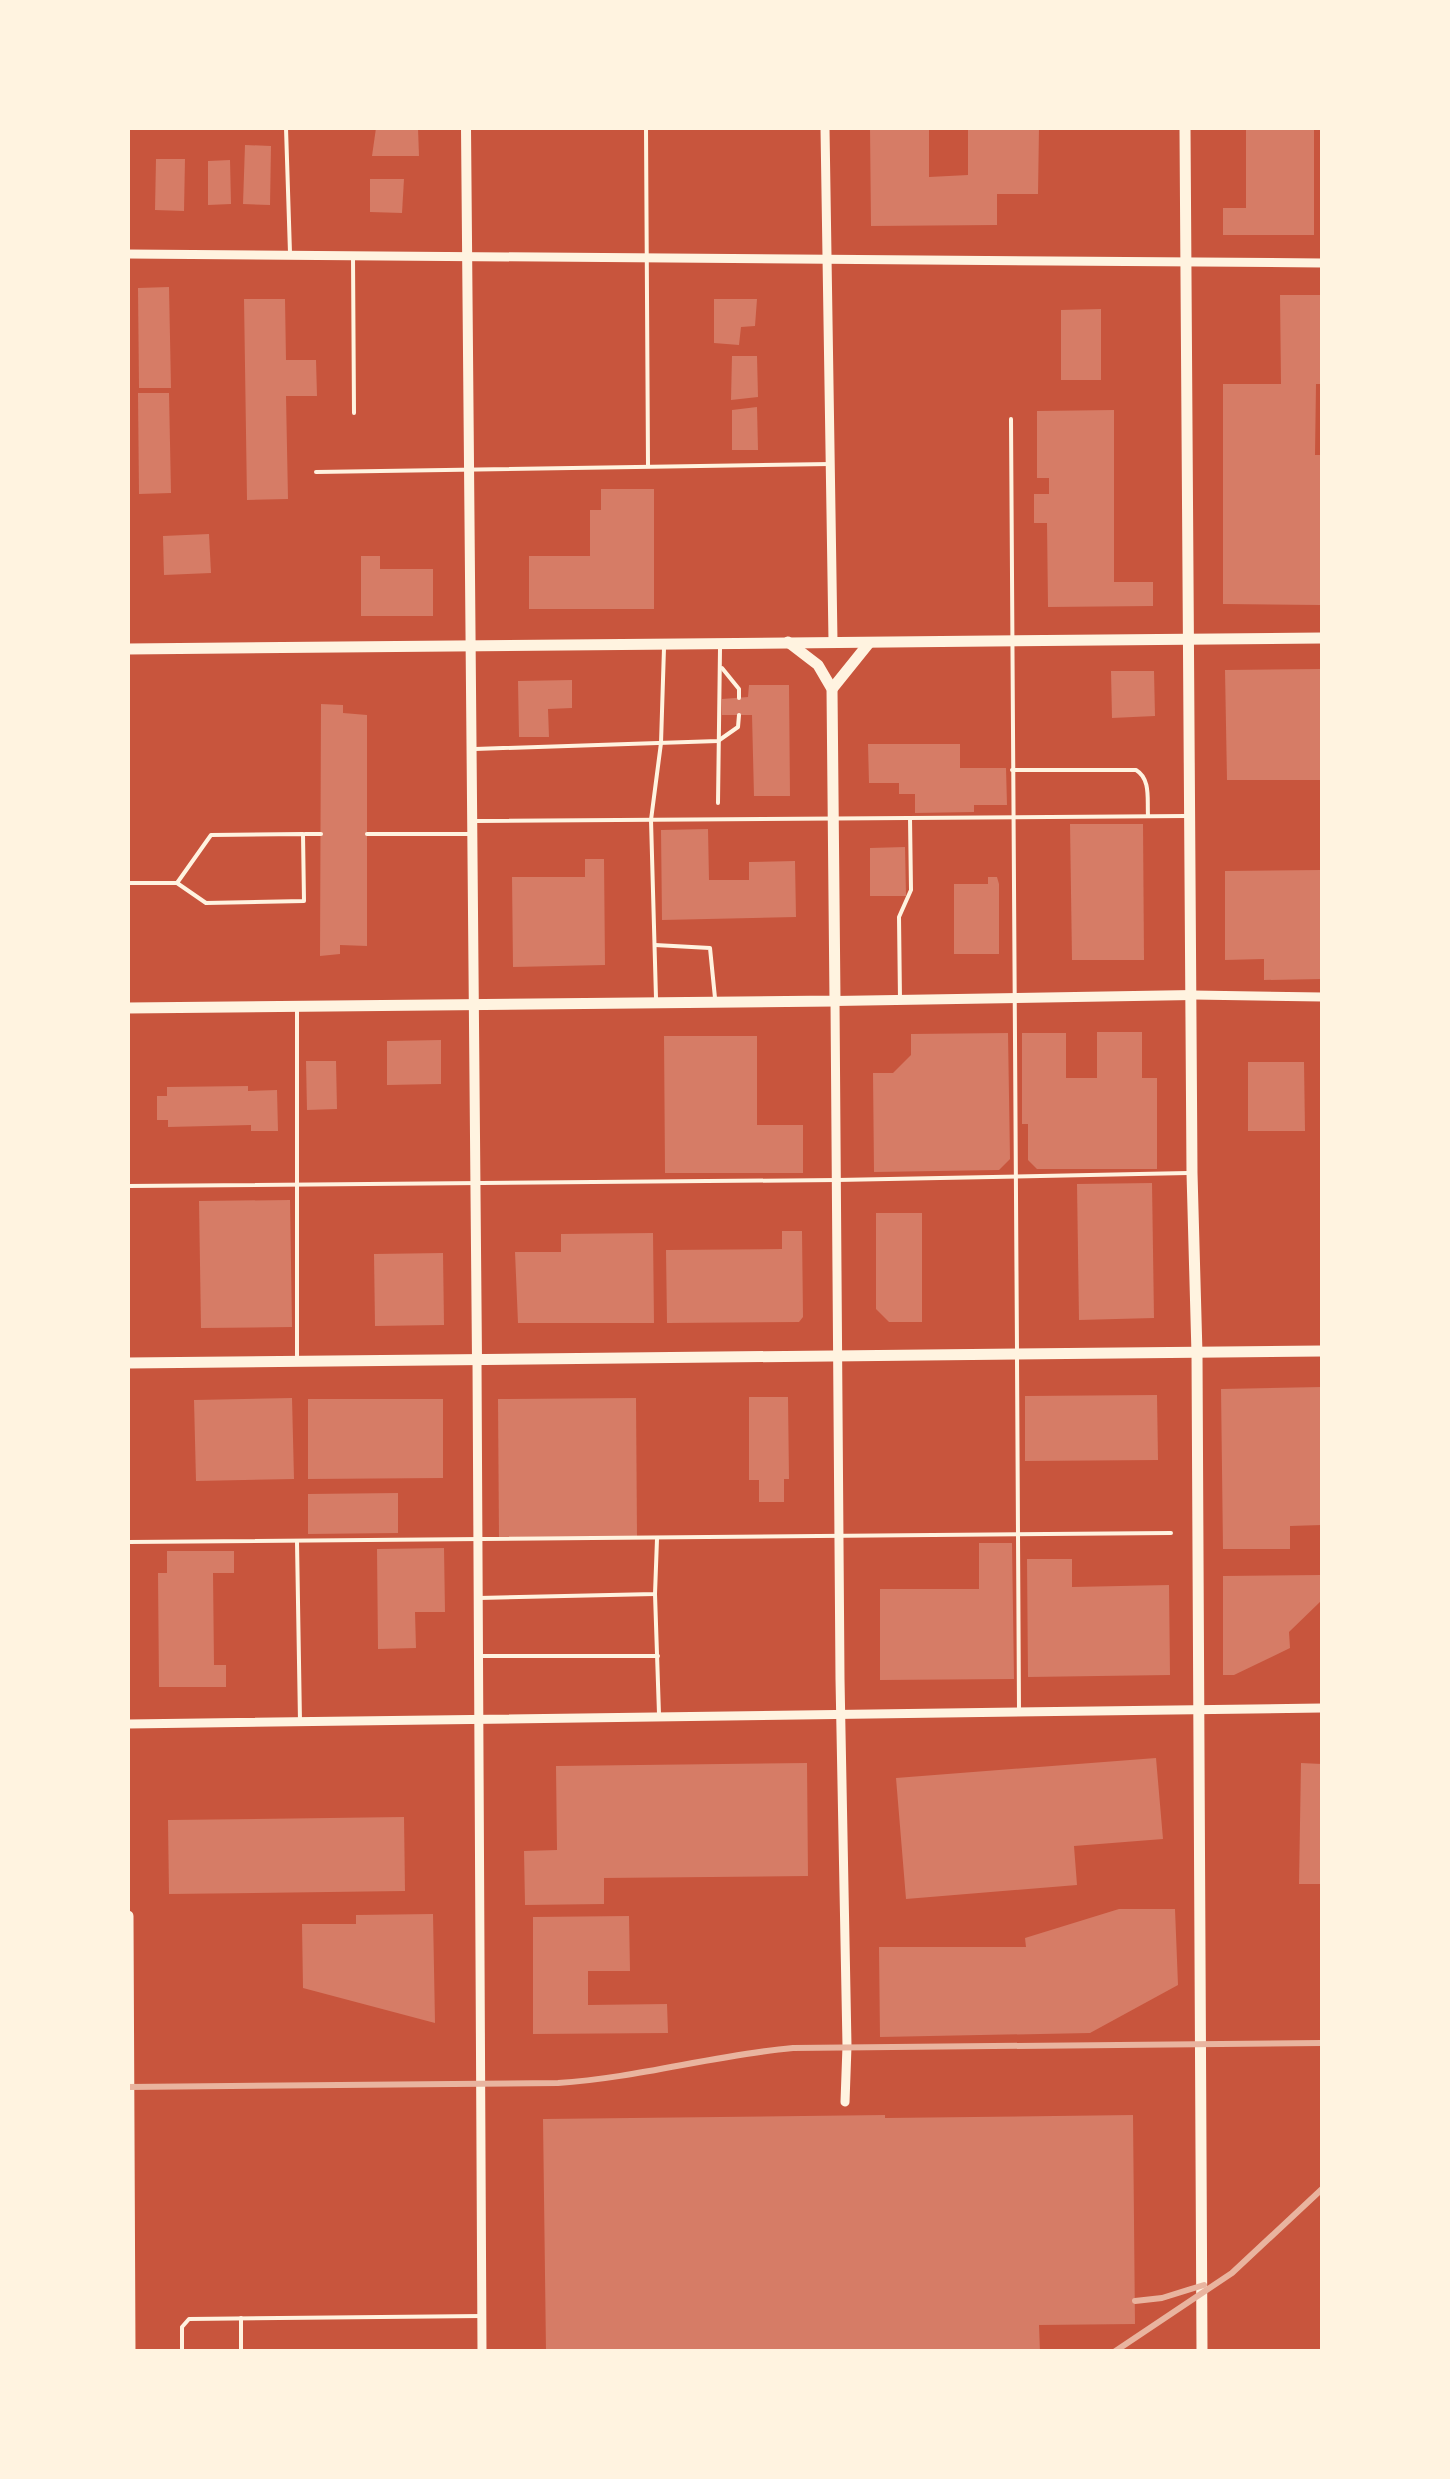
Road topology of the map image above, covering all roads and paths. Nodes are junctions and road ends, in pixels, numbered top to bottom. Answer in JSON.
{"nodes":[{"id":1,"x":286,"y":128,"type":"edge"},
{"id":2,"x":466,"y":128,"type":"edge"},
{"id":3,"x":646,"y":128,"type":"edge"},
{"id":4,"x":825,"y":128,"type":"edge"},
{"id":5,"x":1185,"y":128,"type":"edge"},
{"id":6,"x":128,"y":254,"type":"edge"},
{"id":7,"x":290,"y":255,"type":"junction"},
{"id":8,"x":353,"y":256,"type":"junction"},
{"id":9,"x":467,"y":257,"type":"junction"},
{"id":10,"x":646,"y":258,"type":"junction"},
{"id":11,"x":827,"y":260,"type":"junction"},
{"id":12,"x":1186,"y":261,"type":"junction"},
{"id":13,"x":1322,"y":263,"type":"edge"},
{"id":14,"x":354,"y":412,"type":"dead end"},
{"id":15,"x":1010,"y":420,"type":"dead end"},
{"id":16,"x":830,"y":464,"type":"junction"},
{"id":17,"x":648,"y":465,"type":"junction"},
{"id":18,"x":468,"y":469,"type":"junction"},
{"id":19,"x":316,"y":472,"type":"dead end"},
{"id":20,"x":1322,"y":638,"type":"edge"},
{"id":21,"x":832,"y":641,"type":"junction"},
{"id":22,"x":788,"y":642,"type":"junction"},
{"id":23,"x":868,"y":643,"type":"junction"},
{"id":24,"x":664,"y":644,"type":"junction"},
{"id":25,"x":720,"y":644,"type":"junction"},
{"id":26,"x":470,"y":647,"type":"junction"},
{"id":27,"x":128,"y":649,"type":"edge"},
{"id":28,"x":720,"y":666,"type":"junction"},
{"id":29,"x":832,"y":689,"type":"junction"},
{"id":30,"x":739,"y":698,"type":"dead end"},
{"id":31,"x":739,"y":715,"type":"dead end"},
{"id":32,"x":718,"y":741,"type":"junction"},
{"id":33,"x":661,"y":743,"type":"junction"},
{"id":34,"x":471,"y":749,"type":"junction"},
{"id":35,"x":1012,"y":770,"type":"junction"},
{"id":36,"x":718,"y":803,"type":"dead end"},
{"id":37,"x":1148,"y":816,"type":"junction"},
{"id":38,"x":1191,"y":816,"type":"junction"},
{"id":39,"x":1012,"y":817,"type":"junction"},
{"id":40,"x":910,"y":818,"type":"junction"},
{"id":41,"x":834,"y":819,"type":"junction"},
{"id":42,"x":651,"y":820,"type":"junction"},
{"id":43,"x":471,"y":828,"type":"junction"},
{"id":44,"x":303,"y":834,"type":"junction"},
{"id":45,"x":321,"y":834,"type":"dead end"},
{"id":46,"x":368,"y":834,"type":"dead end"},
{"id":47,"x":128,"y":883,"type":"edge"},
{"id":48,"x":178,"y":883,"type":"junction"},
{"id":49,"x":656,"y":945,"type":"junction"},
{"id":50,"x":1193,"y":995,"type":"junction"},
{"id":51,"x":1322,"y":997,"type":"edge"},
{"id":52,"x":1014,"y":998,"type":"junction"},
{"id":53,"x":716,"y":1000,"type":"junction"},
{"id":54,"x":900,"y":1000,"type":"junction"},
{"id":55,"x":656,"y":1001,"type":"junction"},
{"id":56,"x":836,"y":1001,"type":"junction"},
{"id":57,"x":476,"y":1004,"type":"junction"},
{"id":58,"x":297,"y":1006,"type":"junction"},
{"id":59,"x":128,"y":1008,"type":"edge"},
{"id":60,"x":1192,"y":1173,"type":"junction"},
{"id":61,"x":1016,"y":1176,"type":"junction"},
{"id":62,"x":837,"y":1180,"type":"junction"},
{"id":63,"x":475,"y":1183,"type":"junction"},
{"id":64,"x":299,"y":1185,"type":"junction"},
{"id":65,"x":128,"y":1186,"type":"edge"},
{"id":66,"x":1322,"y":1352,"type":"edge"},
{"id":67,"x":1197,"y":1354,"type":"junction"},
{"id":68,"x":839,"y":1356,"type":"junction"},
{"id":69,"x":1016,"y":1356,"type":"junction"},
{"id":70,"x":478,"y":1360,"type":"junction"},
{"id":71,"x":297,"y":1361,"type":"junction"},
{"id":72,"x":128,"y":1363,"type":"edge"},
{"id":73,"x":1171,"y":1533,"type":"dead end"},
{"id":74,"x":840,"y":1536,"type":"junction"},
{"id":75,"x":1020,"y":1536,"type":"junction"},
{"id":76,"x":657,"y":1538,"type":"junction"},
{"id":77,"x":478,"y":1541,"type":"junction"},
{"id":78,"x":128,"y":1542,"type":"edge"},
{"id":79,"x":296,"y":1542,"type":"junction"},
{"id":80,"x":655,"y":1594,"type":"junction"},
{"id":81,"x":480,"y":1598,"type":"junction"},
{"id":82,"x":480,"y":1656,"type":"junction"},
{"id":83,"x":658,"y":1656,"type":"junction"},
{"id":84,"x":1322,"y":1708,"type":"edge"},
{"id":85,"x":1019,"y":1714,"type":"junction"},
{"id":86,"x":841,"y":1716,"type":"junction"},
{"id":87,"x":659,"y":1718,"type":"junction"},
{"id":88,"x":481,"y":1720,"type":"junction"},
{"id":89,"x":300,"y":1722,"type":"junction"},
{"id":90,"x":128,"y":1724,"type":"edge"},
{"id":91,"x":128,"y":1916,"type":"edge"},
{"id":92,"x":845,"y":2102,"type":"dead end"},
{"id":93,"x":128,"y":2198,"type":"edge"},
{"id":94,"x":482,"y":2316,"type":"junction"},
{"id":95,"x":241,"y":2318,"type":"junction"},
{"id":96,"x":130,"y":2352,"type":"edge"},
{"id":97,"x":182,"y":2352,"type":"edge"},
{"id":98,"x":241,"y":2352,"type":"edge"},
{"id":99,"x":482,"y":2352,"type":"edge"},
{"id":100,"x":1202,"y":2352,"type":"edge"}],
"edges":[{"from":1,"to":7,"type":"lane"},
{"from":2,"to":9,"type":"street"},
{"from":3,"to":10,"type":"lane"},
{"from":4,"to":11,"type":"street"},
{"from":5,"to":12,"type":"main road"},
{"from":6,"to":7,"type":"street"},
{"from":7,"to":8,"type":"street"},
{"from":8,"to":9,"type":"street"},
{"from":8,"to":14,"type":"lane"},
{"from":9,"to":10,"type":"street"},
{"from":9,"to":18,"type":"street"},
{"from":10,"to":11,"type":"street"},
{"from":10,"to":17,"type":"lane"},
{"from":11,"to":12,"type":"street"},
{"from":11,"to":16,"type":"street"},
{"from":12,"to":13,"type":"street"},
{"from":12,"to":38,"type":"main road"},
{"from":15,"to":35,"type":"lane"},
{"from":16,"to":17,"type":"lane"},
{"from":16,"to":21,"type":"street"},
{"from":17,"to":18,"type":"lane"},
{"from":18,"to":19,"type":"lane"},
{"from":18,"to":26,"type":"street"},
{"from":20,"to":23,"type":"main road"},
{"from":21,"to":22,"type":"main road"},
{"from":21,"to":23,"type":"main road"},
{"from":22,"to":25,"type":"main road"},
{"from":22,"to":29,"type":"main road"},
{"from":23,"to":29,"type":"main road"},
{"from":24,"to":25,"type":"main road"},
{"from":24,"to":26,"type":"main road"},
{"from":24,"to":33,"type":"lane"},
{"from":25,"to":28,"type":"lane"},
{"from":26,"to":27,"type":"main road"},
{"from":26,"to":34,"type":"street"},
{"from":28,"to":30,"type":"lane"},
{"from":28,"to":32,"type":"lane"},
{"from":29,"to":41,"type":"main road"},
{"from":31,"to":32,"type":"lane"},
{"from":32,"to":33,"type":"lane"},
{"from":32,"to":36,"type":"lane"},
{"from":33,"to":34,"type":"lane"},
{"from":33,"to":42,"type":"lane"},
{"from":34,"to":43,"type":"street"},
{"from":35,"to":37,"type":"lane"},
{"from":35,"to":39,"type":"lane"},
{"from":37,"to":38,"type":"lane"},
{"from":37,"to":39,"type":"lane"},
{"from":38,"to":50,"type":"main road"},
{"from":39,"to":40,"type":"lane"},
{"from":39,"to":52,"type":"lane"},
{"from":40,"to":41,"type":"lane"},
{"from":40,"to":54,"type":"lane"},
{"from":41,"to":42,"type":"lane"},
{"from":41,"to":56,"type":"main road"},
{"from":42,"to":43,"type":"lane"},
{"from":42,"to":49,"type":"lane"},
{"from":43,"to":46,"type":"lane"},
{"from":43,"to":57,"type":"street"},
{"from":44,"to":45,"type":"lane"},
{"from":44,"to":48,"type":"lane"},
{"from":44,"to":48,"type":"lane"},
{"from":47,"to":48,"type":"lane"},
{"from":49,"to":53,"type":"lane"},
{"from":49,"to":55,"type":"lane"},
{"from":50,"to":51,"type":"street"},
{"from":50,"to":52,"type":"street"},
{"from":50,"to":60,"type":"main road"},
{"from":52,"to":54,"type":"street"},
{"from":52,"to":61,"type":"lane"},
{"from":53,"to":55,"type":"main road"},
{"from":53,"to":56,"type":"main road"},
{"from":54,"to":56,"type":"street"},
{"from":55,"to":57,"type":"main road"},
{"from":56,"to":62,"type":"street"},
{"from":57,"to":58,"type":"main road"},
{"from":57,"to":63,"type":"street"},
{"from":58,"to":59,"type":"main road"},
{"from":58,"to":64,"type":"lane"},
{"from":60,"to":61,"type":"lane"},
{"from":60,"to":67,"type":"main road"},
{"from":61,"to":62,"type":"lane"},
{"from":61,"to":69,"type":"lane"},
{"from":62,"to":63,"type":"lane"},
{"from":62,"to":68,"type":"street"},
{"from":63,"to":64,"type":"lane"},
{"from":63,"to":70,"type":"street"},
{"from":64,"to":65,"type":"lane"},
{"from":64,"to":71,"type":"lane"},
{"from":66,"to":67,"type":"main road"},
{"from":67,"to":69,"type":"main road"},
{"from":67,"to":100,"type":"main road"},
{"from":68,"to":69,"type":"main road"},
{"from":68,"to":70,"type":"main road"},
{"from":68,"to":74,"type":"street"},
{"from":69,"to":75,"type":"lane"},
{"from":70,"to":71,"type":"main road"},
{"from":70,"to":77,"type":"street"},
{"from":71,"to":72,"type":"main road"},
{"from":73,"to":75,"type":"lane"},
{"from":74,"to":75,"type":"lane"},
{"from":74,"to":76,"type":"lane"},
{"from":74,"to":86,"type":"street"},
{"from":75,"to":85,"type":"lane"},
{"from":76,"to":77,"type":"lane"},
{"from":76,"to":80,"type":"lane"},
{"from":77,"to":79,"type":"lane"},
{"from":77,"to":81,"type":"street"},
{"from":78,"to":79,"type":"lane"},
{"from":79,"to":89,"type":"lane"},
{"from":80,"to":81,"type":"lane"},
{"from":80,"to":83,"type":"lane"},
{"from":81,"to":82,"type":"street"},
{"from":82,"to":83,"type":"lane"},
{"from":82,"to":88,"type":"street"},
{"from":83,"to":87,"type":"lane"},
{"from":84,"to":85,"type":"street"},
{"from":85,"to":86,"type":"street"},
{"from":86,"to":87,"type":"street"},
{"from":86,"to":92,"type":"street"},
{"from":87,"to":88,"type":"street"},
{"from":88,"to":89,"type":"street"},
{"from":88,"to":94,"type":"street"},
{"from":89,"to":90,"type":"street"},
{"from":91,"to":93,"type":"main road"},
{"from":93,"to":96,"type":"main road"},
{"from":94,"to":95,"type":"lane"},
{"from":94,"to":99,"type":"street"},
{"from":95,"to":97,"type":"lane"},
{"from":95,"to":98,"type":"lane"}]}
